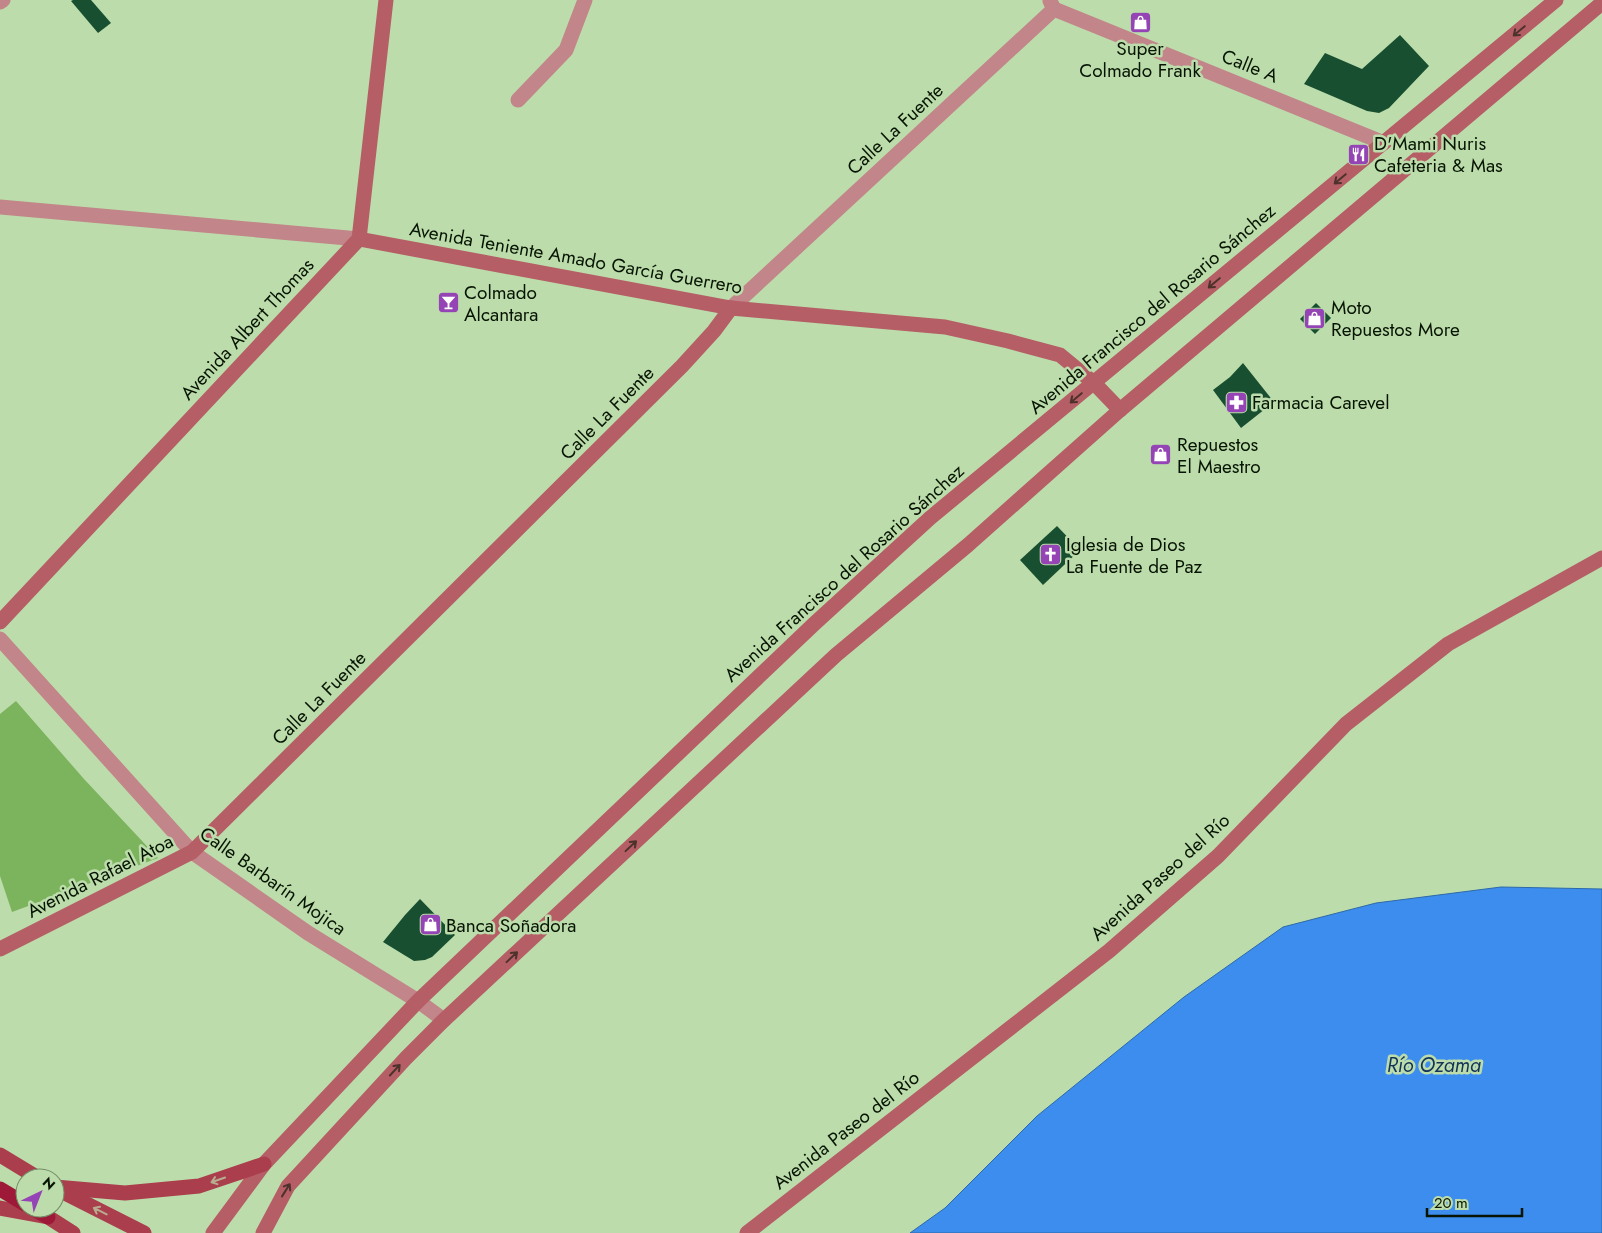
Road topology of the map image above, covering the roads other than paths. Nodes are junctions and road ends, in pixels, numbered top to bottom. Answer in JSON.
{"nodes":[{"id":1,"x":386,"y":0,"type":"edge"},
{"id":2,"x":585,"y":0,"type":"edge"},
{"id":3,"x":1556,"y":0,"type":"edge"},
{"id":4,"x":1602,"y":3,"type":"edge"},
{"id":5,"x":1052,"y":4,"type":"edge"},
{"id":6,"x":518,"y":100,"type":"dead end"},
{"id":7,"x":1384,"y":143,"type":"junction"},
{"id":8,"x":0,"y":207,"type":"edge"},
{"id":9,"x":359,"y":239,"type":"junction"},
{"id":10,"x":731,"y":308,"type":"junction"},
{"id":11,"x":1094,"y":383,"type":"junction"},
{"id":12,"x":1120,"y":410,"type":"junction"},
{"id":13,"x":1602,"y":558,"type":"edge"},
{"id":14,"x":0,"y":622,"type":"edge"},
{"id":15,"x":0,"y":638,"type":"edge"},
{"id":16,"x":192,"y":852,"type":"junction"},
{"id":17,"x":0,"y":949,"type":"edge"},
{"id":18,"x":418,"y":1001,"type":"junction"},
{"id":19,"x":444,"y":1020,"type":"junction"},
{"id":20,"x":0,"y":1155,"type":"edge"},
{"id":21,"x":264,"y":1164,"type":"junction"},
{"id":22,"x":21,"y":1168,"type":"edge"},
{"id":23,"x":0,"y":1188,"type":"edge"},
{"id":24,"x":65,"y":1189,"type":"edge"},
{"id":25,"x":65,"y":1193,"type":"edge"},
{"id":26,"x":15,"y":1198,"type":"edge"},
{"id":27,"x":0,"y":1208,"type":"edge"},
{"id":28,"x":15,"y":1211,"type":"edge"},
{"id":29,"x":48,"y":1218,"type":"edge"},
{"id":30,"x":74,"y":1233,"type":"edge"},
{"id":31,"x":144,"y":1233,"type":"edge"},
{"id":32,"x":213,"y":1233,"type":"edge"},
{"id":33,"x":263,"y":1233,"type":"edge"},
{"id":34,"x":747,"y":1233,"type":"edge"}],
"edges":[{"from":1,"to":9,"type":"main road"},
{"from":2,"to":6,"type":"street"},
{"from":3,"to":7,"type":"main road","name":"Avenida Francisco del Rosario Sánchez","one_way":true},
{"from":4,"to":12,"type":"main road"},
{"from":5,"to":7,"type":"street","name":"Calle A"},
{"from":5,"to":10,"type":"street","name":"Calle La Fuente"},
{"from":7,"to":11,"type":"main road","name":"Avenida Francisco del Rosario Sánchez","one_way":true},
{"from":8,"to":9,"type":"street","name":"Avenida Teniente Amado García Guerrero"},
{"from":9,"to":10,"type":"main road","name":"Avenida Teniente Amado García Guerrero"},
{"from":9,"to":14,"type":"main road","name":"Avenida Albert Thomas"},
{"from":10,"to":11,"type":"main road","name":"Avenida Teniente Amado García Guerrero"},
{"from":10,"to":16,"type":"main road","name":"Calle La Fuente"},
{"from":11,"to":12,"type":"main road","name":"Avenida Teniente Amado García Guerrero"},
{"from":11,"to":18,"type":"main road","name":"Avenida Francisco del Rosario Sánchez","one_way":true},
{"from":19,"to":12,"type":"main road","one_way":true},
{"from":13,"to":34,"type":"main road","name":"Avenida Paseo del Río"},
{"from":15,"to":16,"type":"street","name":"Calle Barbarín Mojica"},
{"from":16,"to":17,"type":"main road","name":"Avenida Rafael Atoa"},
{"from":16,"to":18,"type":"street","name":"Calle Barbarín Mojica"},
{"from":18,"to":19,"type":"street","name":"Calle Barbarín Mojica"},
{"from":18,"to":21,"type":"main road","name":"Avenida Francisco del Rosario Sánchez"},
{"from":33,"to":19,"type":"main road","one_way":true},
{"from":20,"to":22,"type":"main road"},
{"from":21,"to":24,"type":"main road","one_way":true},
{"from":21,"to":32,"type":"main road","name":"Avenida Francisco del Rosario Sánchez"},
{"from":23,"to":26,"type":"highway"},
{"from":31,"to":25,"type":"main road","one_way":true},
{"from":27,"to":28,"type":"main road"},
{"from":29,"to":30,"type":"main road"}]}
